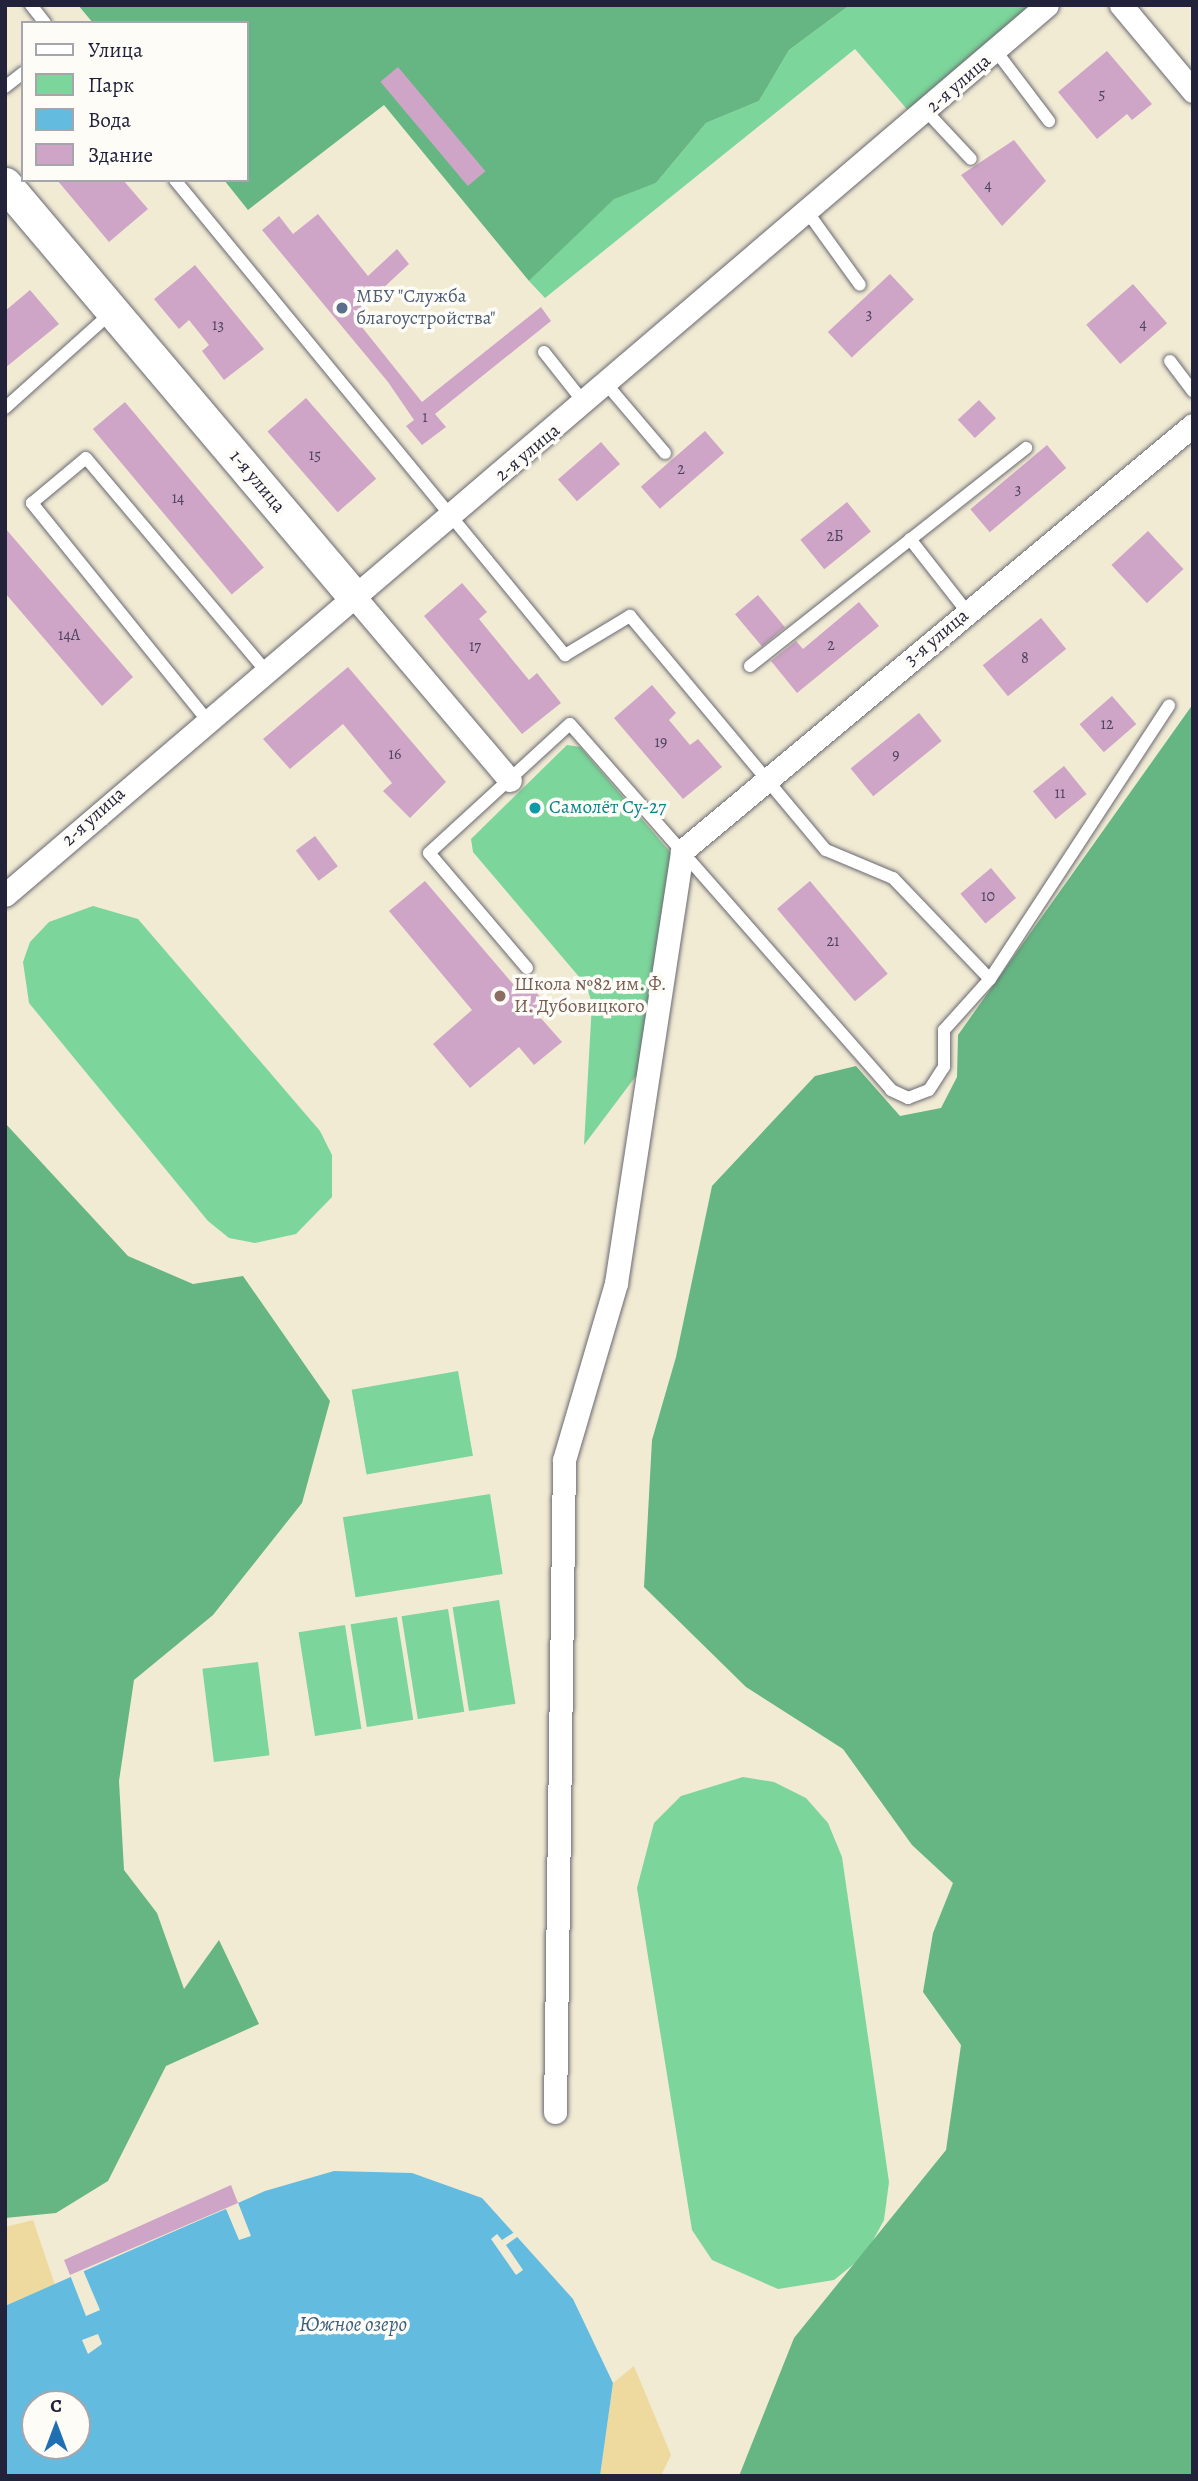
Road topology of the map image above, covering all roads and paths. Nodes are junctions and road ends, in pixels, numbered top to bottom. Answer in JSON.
{"nodes":[{"id":1,"x":31,"y":5,"type":"edge"},
{"id":2,"x":1047,"y":5,"type":"edge"},
{"id":3,"x":1121,"y":5,"type":"edge"},
{"id":4,"x":43,"y":21,"type":"edge"},
{"id":5,"x":996,"y":51,"type":"junction"},
{"id":6,"x":21,"y":75,"type":"edge"},
{"id":7,"x":5,"y":87,"type":"edge"},
{"id":8,"x":1193,"y":91,"type":"edge"},
{"id":9,"x":927,"y":112,"type":"junction"},
{"id":10,"x":1049,"y":121,"type":"dead end"},
{"id":11,"x":971,"y":159,"type":"dead end"},
{"id":12,"x":177,"y":182,"type":"edge"},
{"id":13,"x":5,"y":184,"type":"edge"},
{"id":14,"x":809,"y":214,"type":"junction"},
{"id":15,"x":860,"y":285,"type":"dead end"},
{"id":16,"x":113,"y":311,"type":"junction"},
{"id":17,"x":544,"y":352,"type":"dead end"},
{"id":18,"x":1170,"y":361,"type":"dead end"},
{"id":19,"x":608,"y":386,"type":"junction"},
{"id":20,"x":1193,"y":391,"type":"edge"},
{"id":21,"x":585,"y":405,"type":"junction"},
{"id":22,"x":5,"y":408,"type":"edge"},
{"id":23,"x":1193,"y":425,"type":"edge"},
{"id":24,"x":1026,"y":448,"type":"dead end"},
{"id":25,"x":665,"y":453,"type":"dead end"},
{"id":26,"x":451,"y":516,"type":"junction"},
{"id":27,"x":910,"y":539,"type":"junction"},
{"id":28,"x":352,"y":594,"type":"junction"},
{"id":29,"x":968,"y":613,"type":"junction"},
{"id":30,"x":750,"y":666,"type":"dead end"},
{"id":31,"x":265,"y":670,"type":"junction"},
{"id":32,"x":1169,"y":705,"type":"dead end"},
{"id":33,"x":207,"y":720,"type":"junction"},
{"id":34,"x":510,"y":780,"type":"junction"},
{"id":35,"x":763,"y":782,"type":"junction"},
{"id":36,"x":682,"y":851,"type":"junction"},
{"id":37,"x":5,"y":895,"type":"edge"},
{"id":38,"x":527,"y":968,"type":"dead end"},
{"id":39,"x":990,"y":979,"type":"junction"},
{"id":40,"x":555,"y":2112,"type":"dead end"}],
"edges":[{"from":1,"to":4,"type":"lane"},
{"from":2,"to":5,"type":"street","name":"2-я улица"},
{"from":3,"to":8,"type":"street"},
{"from":5,"to":9,"type":"street","name":"2-я улица"},
{"from":5,"to":10,"type":"lane"},
{"from":6,"to":7,"type":"lane"},
{"from":9,"to":11,"type":"lane"},
{"from":9,"to":14,"type":"street","name":"2-я улица"},
{"from":12,"to":26,"type":"lane"},
{"from":13,"to":16,"type":"street","name":"1-я улица"},
{"from":14,"to":15,"type":"lane"},
{"from":14,"to":19,"type":"street","name":"2-я улица"},
{"from":16,"to":22,"type":"lane"},
{"from":16,"to":28,"type":"street","name":"1-я улица"},
{"from":17,"to":21,"type":"lane"},
{"from":18,"to":20,"type":"lane"},
{"from":19,"to":21,"type":"street","name":"2-я улица"},
{"from":19,"to":25,"type":"lane"},
{"from":21,"to":26,"type":"street","name":"2-я улица"},
{"from":23,"to":29,"type":"street","name":"3-я улица"},
{"from":24,"to":27,"type":"lane"},
{"from":26,"to":28,"type":"street","name":"2-я улица"},
{"from":26,"to":35,"type":"lane"},
{"from":27,"to":29,"type":"lane"},
{"from":27,"to":30,"type":"lane"},
{"from":28,"to":31,"type":"street","name":"2-я улица"},
{"from":28,"to":34,"type":"street","name":"1-я улица"},
{"from":29,"to":35,"type":"street","name":"3-я улица"},
{"from":31,"to":33,"type":"street","name":"2-я улица"},
{"from":31,"to":33,"type":"lane"},
{"from":32,"to":39,"type":"lane"},
{"from":33,"to":37,"type":"street","name":"2-я улица"},
{"from":34,"to":36,"type":"lane"},
{"from":34,"to":38,"type":"lane"},
{"from":35,"to":36,"type":"street","name":"3-я улица"},
{"from":35,"to":39,"type":"lane"},
{"from":36,"to":39,"type":"lane"},
{"from":36,"to":40,"type":"street"}]}
